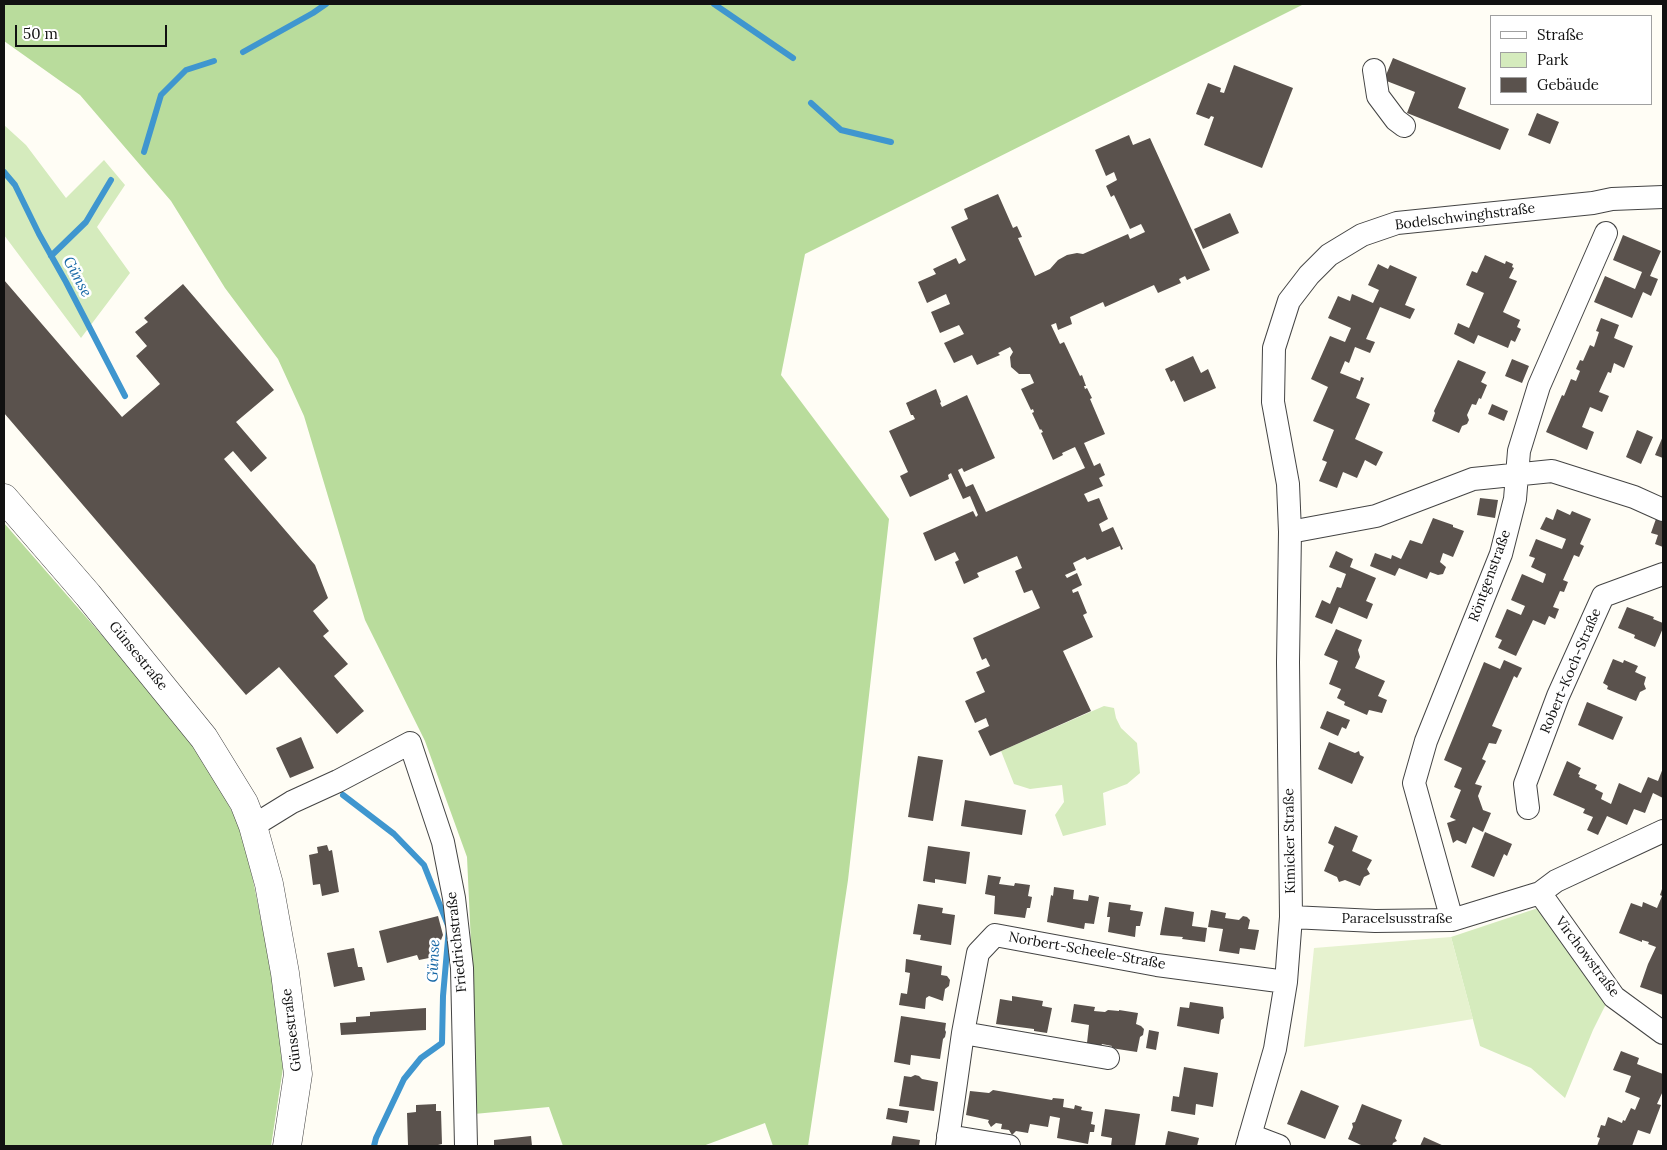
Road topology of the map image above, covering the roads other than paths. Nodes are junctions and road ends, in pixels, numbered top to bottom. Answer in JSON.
{"nodes":[{"id":1,"x":1374,"y":70,"type":"dead end"},
{"id":2,"x":1404,"y":126,"type":"dead end"},
{"id":3,"x":1663,"y":197,"type":"edge"},
{"id":4,"x":1606,"y":233,"type":"dead end"},
{"id":5,"x":1516,"y":474,"type":"junction"},
{"id":6,"x":4,"y":498,"type":"edge"},
{"id":7,"x":1663,"y":510,"type":"edge"},
{"id":8,"x":1290,"y":532,"type":"junction"},
{"id":9,"x":1663,"y":574,"type":"edge"},
{"id":10,"x":1528,"y":808,"type":"dead end"},
{"id":11,"x":253,"y":826,"type":"junction"},
{"id":12,"x":1663,"y":831,"type":"edge"},
{"id":13,"x":1540,"y":893,"type":"junction"},
{"id":14,"x":1291,"y":917,"type":"junction"},
{"id":15,"x":1452,"y":920,"type":"junction"},
{"id":16,"x":1286,"y":982,"type":"junction"},
{"id":17,"x":963,"y":1033,"type":"junction"},
{"id":18,"x":1663,"y":1033,"type":"edge"},
{"id":19,"x":1108,"y":1058,"type":"dead end"},
{"id":20,"x":947,"y":1141,"type":"edge"},
{"id":21,"x":1249,"y":1141,"type":"edge"},
{"id":22,"x":287,"y":1146,"type":"edge"},
{"id":23,"x":466,"y":1146,"type":"edge"},
{"id":24,"x":1009,"y":1146,"type":"edge"},
{"id":25,"x":1279,"y":1146,"type":"edge"}],
"edges":[{"from":1,"to":2,"type":"street"},
{"from":3,"to":8,"type":"street","name":"Bodelschwinghstraße"},
{"from":4,"to":5,"type":"street","name":"Röntgenstraße"},
{"from":5,"to":7,"type":"street"},
{"from":5,"to":8,"type":"street"},
{"from":5,"to":15,"type":"street","name":"Röntgenstraße"},
{"from":6,"to":11,"type":"street","name":"Günsestraße"},
{"from":8,"to":14,"type":"street","name":"Kimicker Straße"},
{"from":9,"to":10,"type":"street","name":"Robert-Koch-Straße"},
{"from":11,"to":22,"type":"street","name":"Günsestraße"},
{"from":11,"to":23,"type":"street","name":"Friedrichstraße"},
{"from":12,"to":13,"type":"street","name":"Paracelsusstraße"},
{"from":13,"to":15,"type":"street","name":"Paracelsusstraße"},
{"from":13,"to":18,"type":"street","name":"Virchowstraße"},
{"from":14,"to":15,"type":"street","name":"Paracelsusstraße"},
{"from":14,"to":16,"type":"street","name":"Kimicker Straße"},
{"from":16,"to":17,"type":"street","name":"Norbert-Scheele-Straße"},
{"from":16,"to":21,"type":"street","name":"Kimicker Straße"},
{"from":17,"to":19,"type":"street"},
{"from":17,"to":20,"type":"street","name":"Norbert-Scheele-Straße"},
{"from":20,"to":24,"type":"street","name":"Norbert-Scheele-Straße"},
{"from":21,"to":25,"type":"street"}]}
